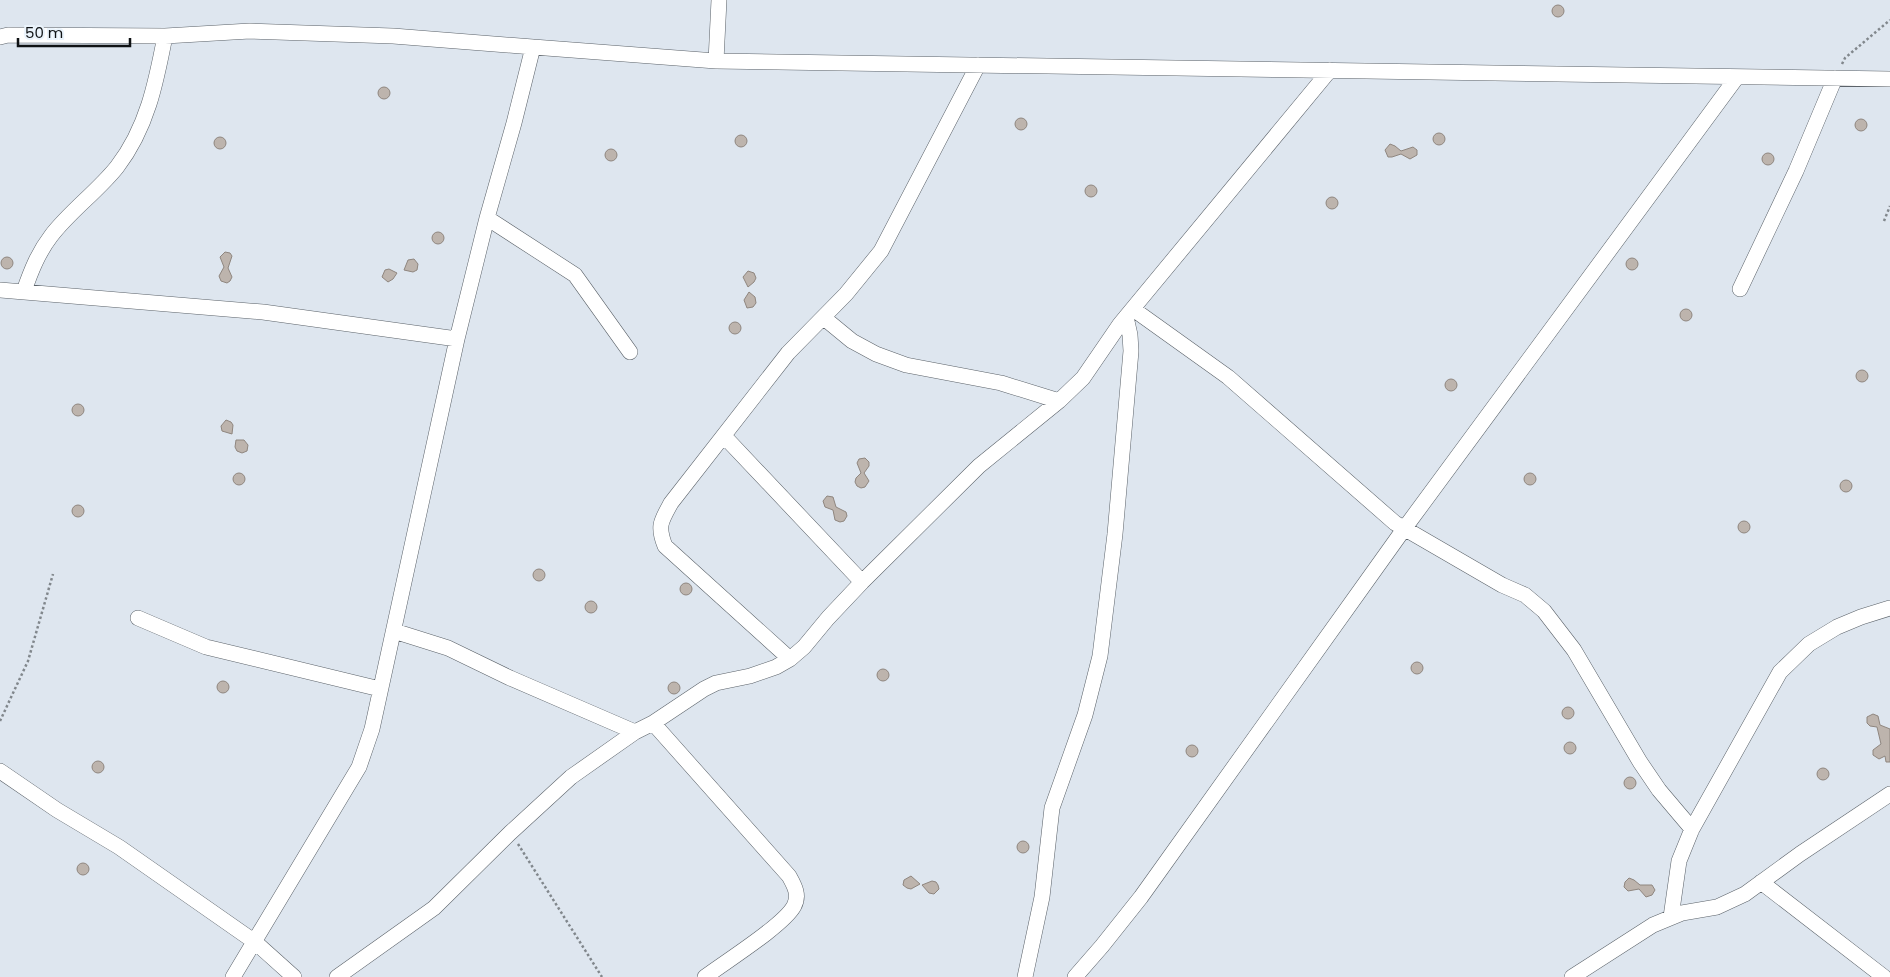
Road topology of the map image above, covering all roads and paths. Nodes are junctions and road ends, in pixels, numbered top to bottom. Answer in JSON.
{"nodes":[{"id":1,"x":719,"y":0,"type":"edge"},
{"id":2,"x":1890,"y":20,"type":"edge"},
{"id":3,"x":3,"y":32,"type":"edge"},
{"id":4,"x":165,"y":36,"type":"junction"},
{"id":5,"x":532,"y":48,"type":"junction"},
{"id":6,"x":716,"y":61,"type":"junction"},
{"id":7,"x":978,"y":65,"type":"junction"},
{"id":8,"x":1330,"y":70,"type":"junction"},
{"id":9,"x":1737,"y":77,"type":"junction"},
{"id":10,"x":1834,"y":78,"type":"junction"},
{"id":11,"x":1890,"y":79,"type":"edge"},
{"id":12,"x":1890,"y":206,"type":"edge"},
{"id":13,"x":487,"y":218,"type":"junction"},
{"id":14,"x":1884,"y":221,"type":"dead end"},
{"id":15,"x":1740,"y":289,"type":"dead end"},
{"id":16,"x":0,"y":290,"type":"edge"},
{"id":17,"x":24,"y":291,"type":"junction"},
{"id":18,"x":1129,"y":313,"type":"junction"},
{"id":19,"x":824,"y":318,"type":"junction"},
{"id":20,"x":457,"y":339,"type":"junction"},
{"id":21,"x":630,"y":352,"type":"dead end"},
{"id":22,"x":1059,"y":401,"type":"junction"},
{"id":23,"x":724,"y":436,"type":"junction"},
{"id":24,"x":1404,"y":529,"type":"junction"},
{"id":25,"x":53,"y":574,"type":"dead end"},
{"id":26,"x":862,"y":582,"type":"junction"},
{"id":27,"x":1890,"y":608,"type":"edge"},
{"id":28,"x":138,"y":618,"type":"dead end"},
{"id":29,"x":394,"y":631,"type":"junction"},
{"id":30,"x":790,"y":659,"type":"junction"},
{"id":31,"x":380,"y":688,"type":"junction"},
{"id":32,"x":0,"y":721,"type":"edge"},
{"id":33,"x":653,"y":723,"type":"junction"},
{"id":34,"x":635,"y":732,"type":"junction"},
{"id":35,"x":0,"y":771,"type":"edge"},
{"id":36,"x":1890,"y":794,"type":"edge"},
{"id":37,"x":1692,"y":829,"type":"junction"},
{"id":38,"x":510,"y":833,"type":"junction"},
{"id":39,"x":1761,"y":882,"type":"junction"},
{"id":40,"x":1671,"y":917,"type":"junction"},
{"id":41,"x":255,"y":942,"type":"junction"},
{"id":42,"x":233,"y":977,"type":"edge"},
{"id":43,"x":294,"y":977,"type":"edge"},
{"id":44,"x":337,"y":977,"type":"edge"},
{"id":45,"x":602,"y":977,"type":"edge"},
{"id":46,"x":705,"y":977,"type":"edge"},
{"id":47,"x":1024,"y":977,"type":"edge"},
{"id":48,"x":1075,"y":977,"type":"edge"},
{"id":49,"x":1572,"y":977,"type":"edge"},
{"id":50,"x":1884,"y":977,"type":"edge"}],
"edges":[{"from":1,"to":6,"type":"street"},
{"from":2,"to":10,"type":"path"},
{"from":3,"to":4,"type":"street"},
{"from":4,"to":5,"type":"street"},
{"from":4,"to":17,"type":"street"},
{"from":5,"to":6,"type":"street"},
{"from":5,"to":13,"type":"street"},
{"from":6,"to":7,"type":"street"},
{"from":7,"to":8,"type":"street"},
{"from":7,"to":19,"type":"street"},
{"from":8,"to":9,"type":"street"},
{"from":8,"to":18,"type":"street"},
{"from":9,"to":10,"type":"street"},
{"from":9,"to":24,"type":"street"},
{"from":10,"to":11,"type":"street"},
{"from":10,"to":15,"type":"street"},
{"from":12,"to":14,"type":"path"},
{"from":13,"to":20,"type":"street"},
{"from":13,"to":21,"type":"street"},
{"from":16,"to":17,"type":"street"},
{"from":17,"to":20,"type":"street"},
{"from":18,"to":22,"type":"street"},
{"from":18,"to":24,"type":"street"},
{"from":18,"to":47,"type":"street"},
{"from":19,"to":22,"type":"street"},
{"from":19,"to":23,"type":"street"},
{"from":20,"to":29,"type":"street"},
{"from":22,"to":26,"type":"street"},
{"from":23,"to":26,"type":"street"},
{"from":23,"to":30,"type":"street"},
{"from":24,"to":37,"type":"street"},
{"from":24,"to":48,"type":"street"},
{"from":25,"to":32,"type":"path"},
{"from":26,"to":30,"type":"street"},
{"from":27,"to":37,"type":"street"},
{"from":28,"to":31,"type":"street"},
{"from":29,"to":31,"type":"street"},
{"from":29,"to":34,"type":"street"},
{"from":30,"to":33,"type":"street"},
{"from":31,"to":41,"type":"street"},
{"from":33,"to":34,"type":"street"},
{"from":33,"to":46,"type":"street"},
{"from":34,"to":38,"type":"street"},
{"from":35,"to":41,"type":"street"},
{"from":36,"to":39,"type":"street"},
{"from":37,"to":40,"type":"street"},
{"from":38,"to":44,"type":"street"},
{"from":38,"to":45,"type":"path"},
{"from":39,"to":40,"type":"street"},
{"from":39,"to":50,"type":"street"},
{"from":40,"to":49,"type":"street"},
{"from":41,"to":42,"type":"street"},
{"from":41,"to":43,"type":"street"}]}
